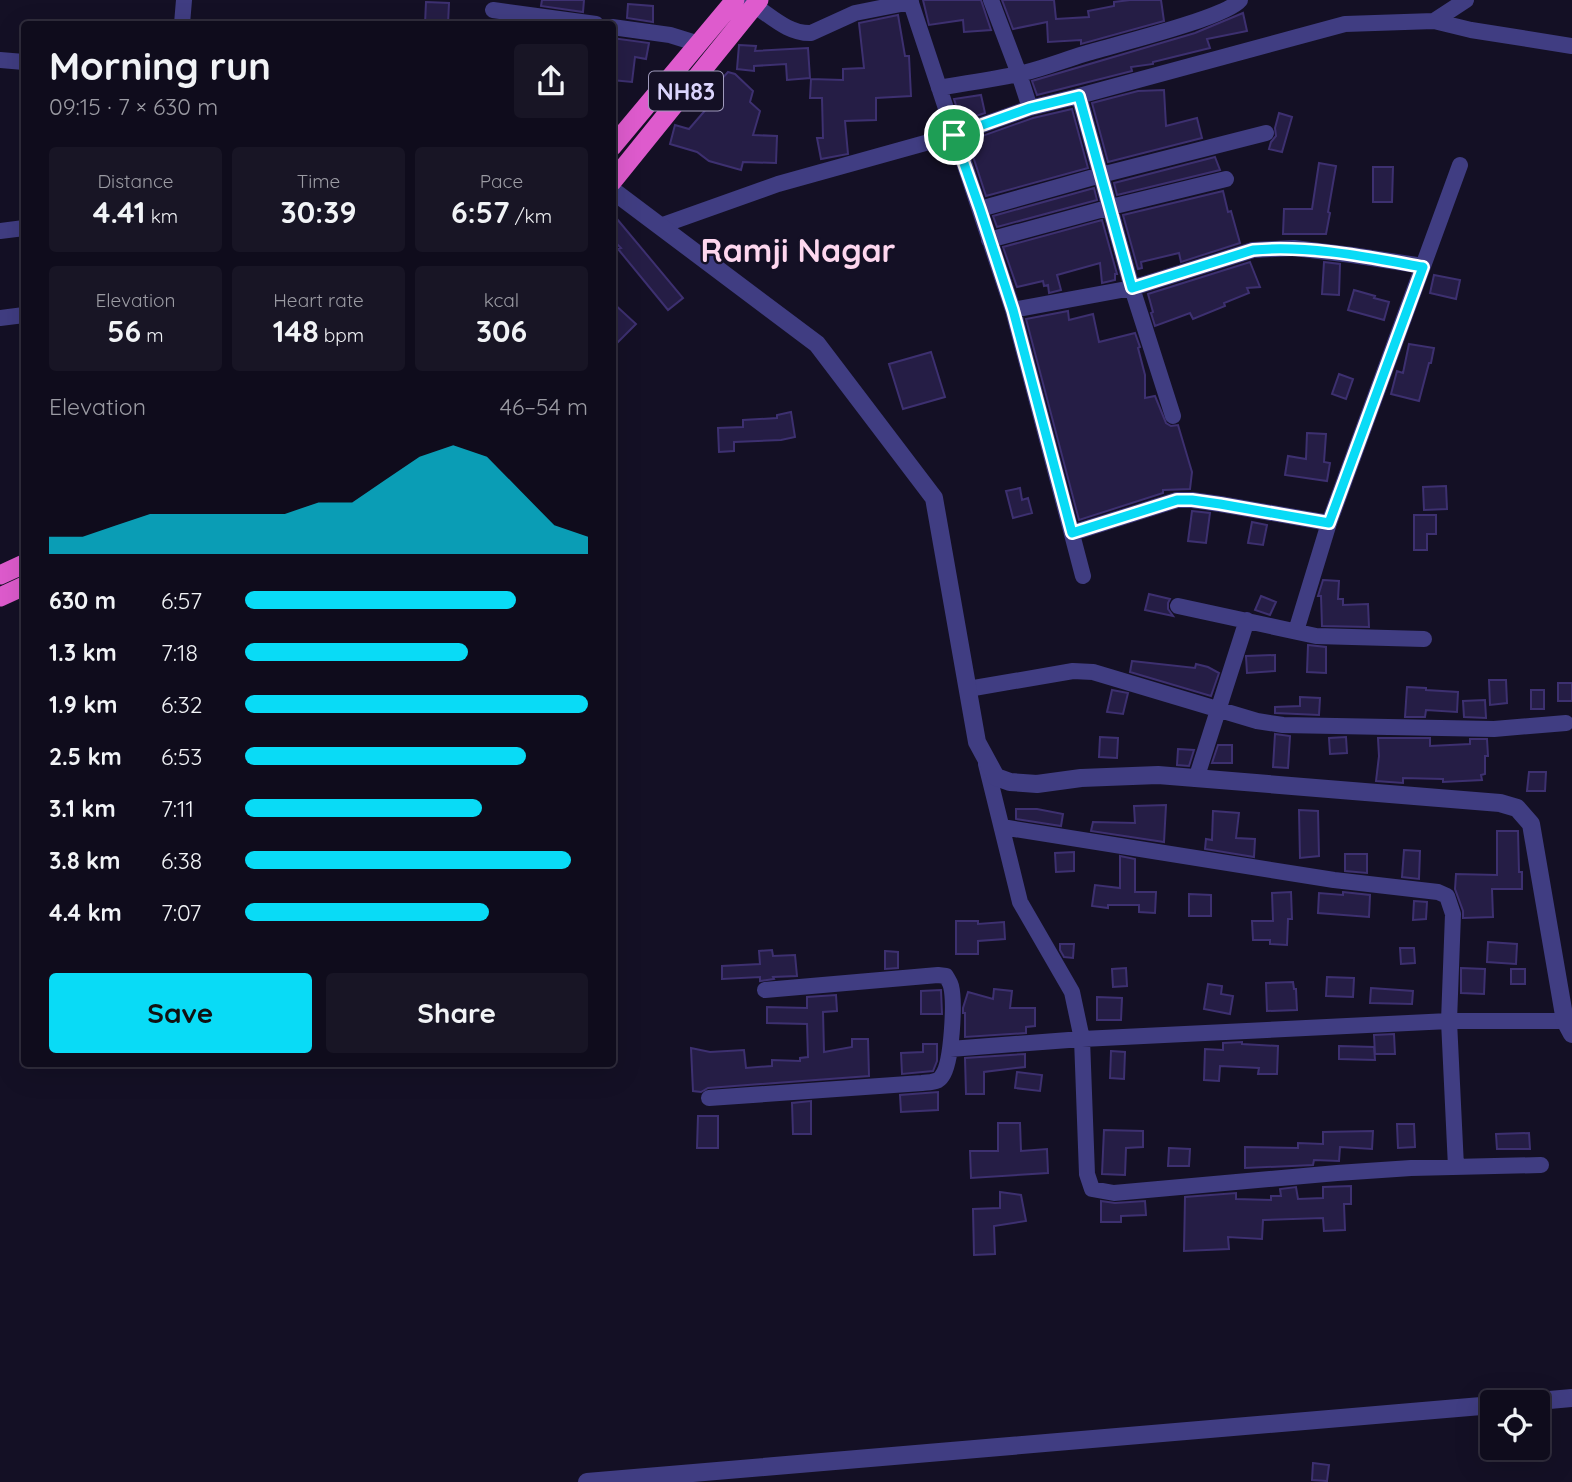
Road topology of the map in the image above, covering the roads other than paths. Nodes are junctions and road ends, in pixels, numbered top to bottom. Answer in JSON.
{"nodes":[{"id":1,"x":184,"y":0,"type":"edge"},
{"id":2,"x":735,"y":0,"type":"edge"},
{"id":3,"x":991,"y":0,"type":"edge"},
{"id":4,"x":1240,"y":0,"type":"edge"},
{"id":5,"x":1466,"y":0,"type":"edge"},
{"id":6,"x":910,"y":1,"type":"edge"},
{"id":7,"x":753,"y":2,"type":"edge"},
{"id":8,"x":493,"y":10,"type":"dead end"},
{"id":9,"x":182,"y":21,"type":"edge"},
{"id":10,"x":574,"y":21,"type":"edge"},
{"id":11,"x":1434,"y":21,"type":"junction"},
{"id":12,"x":616,"y":28,"type":"edge"},
{"id":13,"x":699,"y":44,"type":"junction"},
{"id":14,"x":1572,"y":46,"type":"edge"},
{"id":15,"x":0,"y":60,"type":"edge"},
{"id":16,"x":21,"y":62,"type":"edge"},
{"id":17,"x":1019,"y":74,"type":"junction"},
{"id":18,"x":939,"y":88,"type":"junction"},
{"id":19,"x":1079,"y":96,"type":"junction"},
{"id":20,"x":1030,"y":108,"type":"junction"},
{"id":21,"x":1266,"y":134,"type":"dead end"},
{"id":22,"x":954,"y":135,"type":"junction"},
{"id":23,"x":616,"y":142,"type":"edge"},
{"id":24,"x":1460,"y":165,"type":"dead end"},
{"id":25,"x":1101,"y":175,"type":"junction"},
{"id":26,"x":616,"y":176,"type":"edge"},
{"id":27,"x":1226,"y":179,"type":"dead end"},
{"id":28,"x":616,"y":193,"type":"edge"},
{"id":29,"x":1111,"y":207,"type":"junction"},
{"id":30,"x":980,"y":209,"type":"junction"},
{"id":31,"x":660,"y":226,"type":"junction"},
{"id":32,"x":21,"y":229,"type":"edge"},
{"id":33,"x":0,"y":231,"type":"edge"},
{"id":34,"x":989,"y":240,"type":"junction"},
{"id":35,"x":1423,"y":267,"type":"junction"},
{"id":36,"x":1132,"y":288,"type":"junction"},
{"id":37,"x":1013,"y":310,"type":"junction"},
{"id":38,"x":21,"y":315,"type":"edge"},
{"id":39,"x":0,"y":318,"type":"edge"},
{"id":40,"x":1173,"y":416,"type":"dead end"},
{"id":41,"x":1329,"y":523,"type":"junction"},
{"id":42,"x":1072,"y":533,"type":"junction"},
{"id":43,"x":21,"y":565,"type":"edge"},
{"id":44,"x":0,"y":575,"type":"edge"},
{"id":45,"x":1083,"y":576,"type":"dead end"},
{"id":46,"x":21,"y":587,"type":"edge"},
{"id":47,"x":0,"y":597,"type":"edge"},
{"id":48,"x":1178,"y":606,"type":"dead end"},
{"id":49,"x":1247,"y":620,"type":"junction"},
{"id":50,"x":1296,"y":631,"type":"junction"},
{"id":51,"x":1424,"y":639,"type":"dead end"},
{"id":52,"x":968,"y":689,"type":"junction"},
{"id":53,"x":1219,"y":709,"type":"junction"},
{"id":54,"x":1566,"y":723,"type":"dead end"},
{"id":55,"x":983,"y":752,"type":"junction"},
{"id":56,"x":1196,"y":779,"type":"junction"},
{"id":57,"x":1002,"y":827,"type":"junction"},
{"id":58,"x":765,"y":990,"type":"dead end"},
{"id":59,"x":1449,"y":1021,"type":"junction"},
{"id":60,"x":1569,"y":1028,"type":"edge"},
{"id":61,"x":1082,"y":1039,"type":"junction"},
{"id":62,"x":950,"y":1049,"type":"junction"},
{"id":63,"x":709,"y":1098,"type":"dead end"},
{"id":64,"x":1541,"y":1165,"type":"dead end"},
{"id":65,"x":1456,"y":1167,"type":"junction"},
{"id":66,"x":1572,"y":1398,"type":"edge"},
{"id":67,"x":1550,"y":1400,"type":"edge"},
{"id":68,"x":1480,"y":1406,"type":"edge"},
{"id":69,"x":587,"y":1482,"type":"edge"}],
"edges":[{"from":1,"to":9,"type":"street"},
{"from":2,"to":13,"type":"highway"},
{"from":3,"to":17,"type":"street"},
{"from":4,"to":17,"type":"street"},
{"from":5,"to":11,"type":"street"},
{"from":6,"to":7,"type":"street"},
{"from":6,"to":18,"type":"street"},
{"from":7,"to":26,"type":"highway","number":"NH83"},
{"from":8,"to":10,"type":"street"},
{"from":11,"to":14,"type":"street"},
{"from":11,"to":19,"type":"street"},
{"from":12,"to":13,"type":"street"},
{"from":13,"to":23,"type":"highway"},
{"from":15,"to":16,"type":"street"},
{"from":17,"to":18,"type":"street"},
{"from":17,"to":20,"type":"street"},
{"from":18,"to":22,"type":"street"},
{"from":19,"to":20,"type":"street"},
{"from":19,"to":25,"type":"street"},
{"from":20,"to":22,"type":"street"},
{"from":21,"to":25,"type":"street"},
{"from":22,"to":30,"type":"street"},
{"from":22,"to":31,"type":"street"},
{"from":24,"to":35,"type":"street"},
{"from":25,"to":29,"type":"street"},
{"from":25,"to":30,"type":"street"},
{"from":27,"to":29,"type":"street"},
{"from":28,"to":31,"type":"street"},
{"from":29,"to":34,"type":"street"},
{"from":29,"to":36,"type":"street"},
{"from":30,"to":34,"type":"street"},
{"from":31,"to":52,"type":"street"},
{"from":32,"to":33,"type":"street"},
{"from":34,"to":37,"type":"street"},
{"from":35,"to":36,"type":"street"},
{"from":35,"to":41,"type":"street"},
{"from":36,"to":37,"type":"street"},
{"from":36,"to":40,"type":"street"},
{"from":37,"to":42,"type":"street"},
{"from":38,"to":39,"type":"street"},
{"from":41,"to":42,"type":"street"},
{"from":41,"to":50,"type":"street"},
{"from":42,"to":45,"type":"street"},
{"from":43,"to":44,"type":"highway"},
{"from":46,"to":47,"type":"highway"},
{"from":48,"to":49,"type":"street"},
{"from":49,"to":50,"type":"street"},
{"from":49,"to":53,"type":"street"},
{"from":50,"to":51,"type":"street"},
{"from":52,"to":53,"type":"street"},
{"from":52,"to":55,"type":"street"},
{"from":53,"to":54,"type":"street"},
{"from":53,"to":56,"type":"street"},
{"from":55,"to":56,"type":"street"},
{"from":55,"to":57,"type":"street"},
{"from":56,"to":60,"type":"street"},
{"from":57,"to":59,"type":"street"},
{"from":57,"to":61,"type":"street"},
{"from":58,"to":62,"type":"street"},
{"from":59,"to":60,"type":"street"},
{"from":59,"to":61,"type":"street"},
{"from":59,"to":65,"type":"street"},
{"from":61,"to":62,"type":"street"},
{"from":61,"to":65,"type":"street"},
{"from":62,"to":63,"type":"street"},
{"from":64,"to":65,"type":"street"},
{"from":66,"to":67,"type":"street"},
{"from":68,"to":69,"type":"street"}]}
